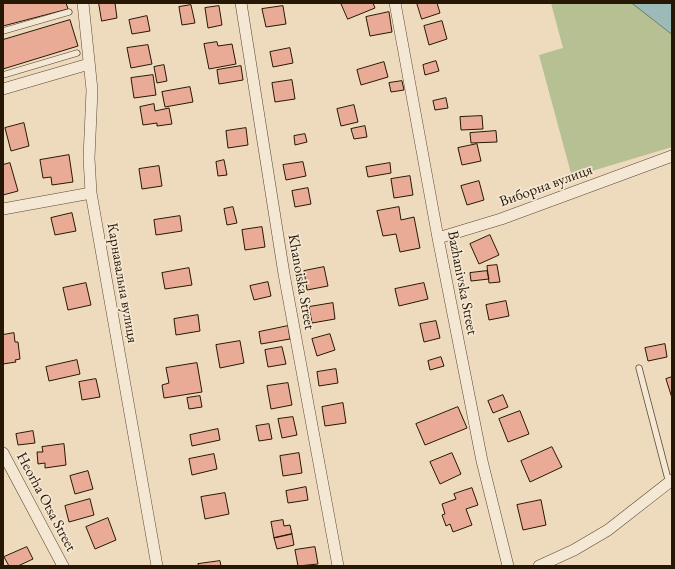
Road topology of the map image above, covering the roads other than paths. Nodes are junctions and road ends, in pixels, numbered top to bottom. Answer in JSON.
{"nodes":[{"id":1,"x":83,"y":3,"type":"edge"},
{"id":2,"x":241,"y":3,"type":"edge"},
{"id":3,"x":395,"y":3,"type":"edge"},
{"id":4,"x":69,"y":12,"type":"dead end"},
{"id":5,"x":3,"y":31,"type":"edge"},
{"id":6,"x":77,"y":53,"type":"dead end"},
{"id":7,"x":89,"y":64,"type":"junction"},
{"id":8,"x":3,"y":75,"type":"edge"},
{"id":9,"x":3,"y":88,"type":"edge"},
{"id":10,"x":668,"y":157,"type":"edge"},
{"id":11,"x":672,"y":167,"type":"edge"},
{"id":12,"x":91,"y":193,"type":"junction"},
{"id":13,"x":3,"y":209,"type":"edge"},
{"id":14,"x":438,"y":238,"type":"junction"},
{"id":15,"x":639,"y":368,"type":"dead end"},
{"id":16,"x":3,"y":453,"type":"edge"},
{"id":17,"x":670,"y":481,"type":"edge"},
{"id":18,"x":64,"y":566,"type":"edge"},
{"id":19,"x":156,"y":566,"type":"edge"},
{"id":20,"x":338,"y":566,"type":"edge"},
{"id":21,"x":508,"y":566,"type":"edge"},
{"id":22,"x":539,"y":566,"type":"edge"}],
"edges":[{"from":1,"to":7,"type":"street","name":"Карнавальна вулиця"},
{"from":2,"to":20,"type":"street","name":"Khanoiska Street"},
{"from":3,"to":14,"type":"street","name":"Bazhanivska Street"},
{"from":4,"to":5,"type":"lane"},
{"from":6,"to":8,"type":"lane"},
{"from":7,"to":9,"type":"street"},
{"from":7,"to":12,"type":"street","name":"Карнавальна вулиця"},
{"from":10,"to":11,"type":"street","name":"Виборна вулиця"},
{"from":10,"to":14,"type":"street","name":"Виборна вулиця"},
{"from":12,"to":13,"type":"street"},
{"from":12,"to":19,"type":"street","name":"Карнавальна вулиця"},
{"from":14,"to":21,"type":"street","name":"Bazhanivska Street"},
{"from":15,"to":17,"type":"lane"},
{"from":16,"to":18,"type":"street","name":"Heorha Otsa Street"},
{"from":17,"to":22,"type":"street"}]}
